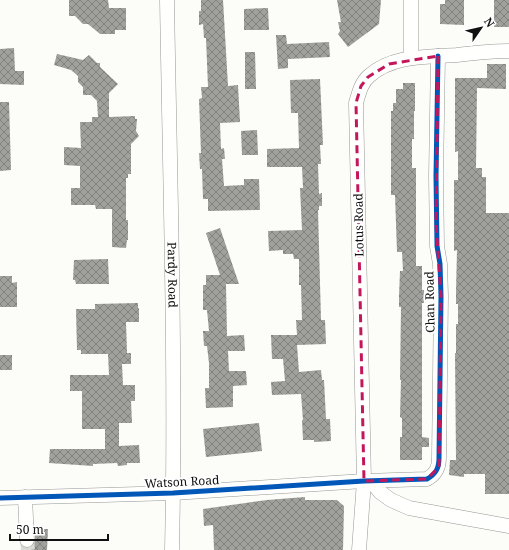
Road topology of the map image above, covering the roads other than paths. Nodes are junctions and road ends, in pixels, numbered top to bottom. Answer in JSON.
{"nodes":[{"id":1,"x":167,"y":0,"type":"edge"},
{"id":2,"x":411,"y":0,"type":"edge"},
{"id":3,"x":509,"y":51,"type":"edge"},
{"id":4,"x":438,"y":56,"type":"junction"},
{"id":5,"x":411,"y":58,"type":"junction"},
{"id":6,"x":367,"y":481,"type":"junction"},
{"id":7,"x":173,"y":493,"type":"junction"},
{"id":8,"x":25,"y":497,"type":"junction"},
{"id":9,"x":0,"y":498,"type":"edge"},
{"id":10,"x":509,"y":526,"type":"edge"},
{"id":11,"x":27,"y":540,"type":"tunnel mouth"},
{"id":12,"x":172,"y":550,"type":"edge"},
{"id":13,"x":359,"y":550,"type":"edge"}],
"edges":[{"from":1,"to":7,"type":"street","name":"Pardy Road"},
{"from":2,"to":5,"type":"street"},
{"from":3,"to":4,"type":"street","name":"Lotus Road"},
{"from":4,"to":5,"type":"street","name":"Lotus Road"},
{"from":4,"to":6,"type":"street","name":"Chan Road"},
{"from":5,"to":6,"type":"street","name":"Lotus Road"},
{"from":6,"to":7,"type":"street","name":"Watson Road"},
{"from":6,"to":10,"type":"street"},
{"from":6,"to":13,"type":"street","name":"Lotus Road"},
{"from":7,"to":8,"type":"street","name":"Watson Road"},
{"from":7,"to":12,"type":"street","name":"Pardy Road"},
{"from":8,"to":9,"type":"street","name":"Watson Road"},
{"from":8,"to":11,"type":"street"}]}
